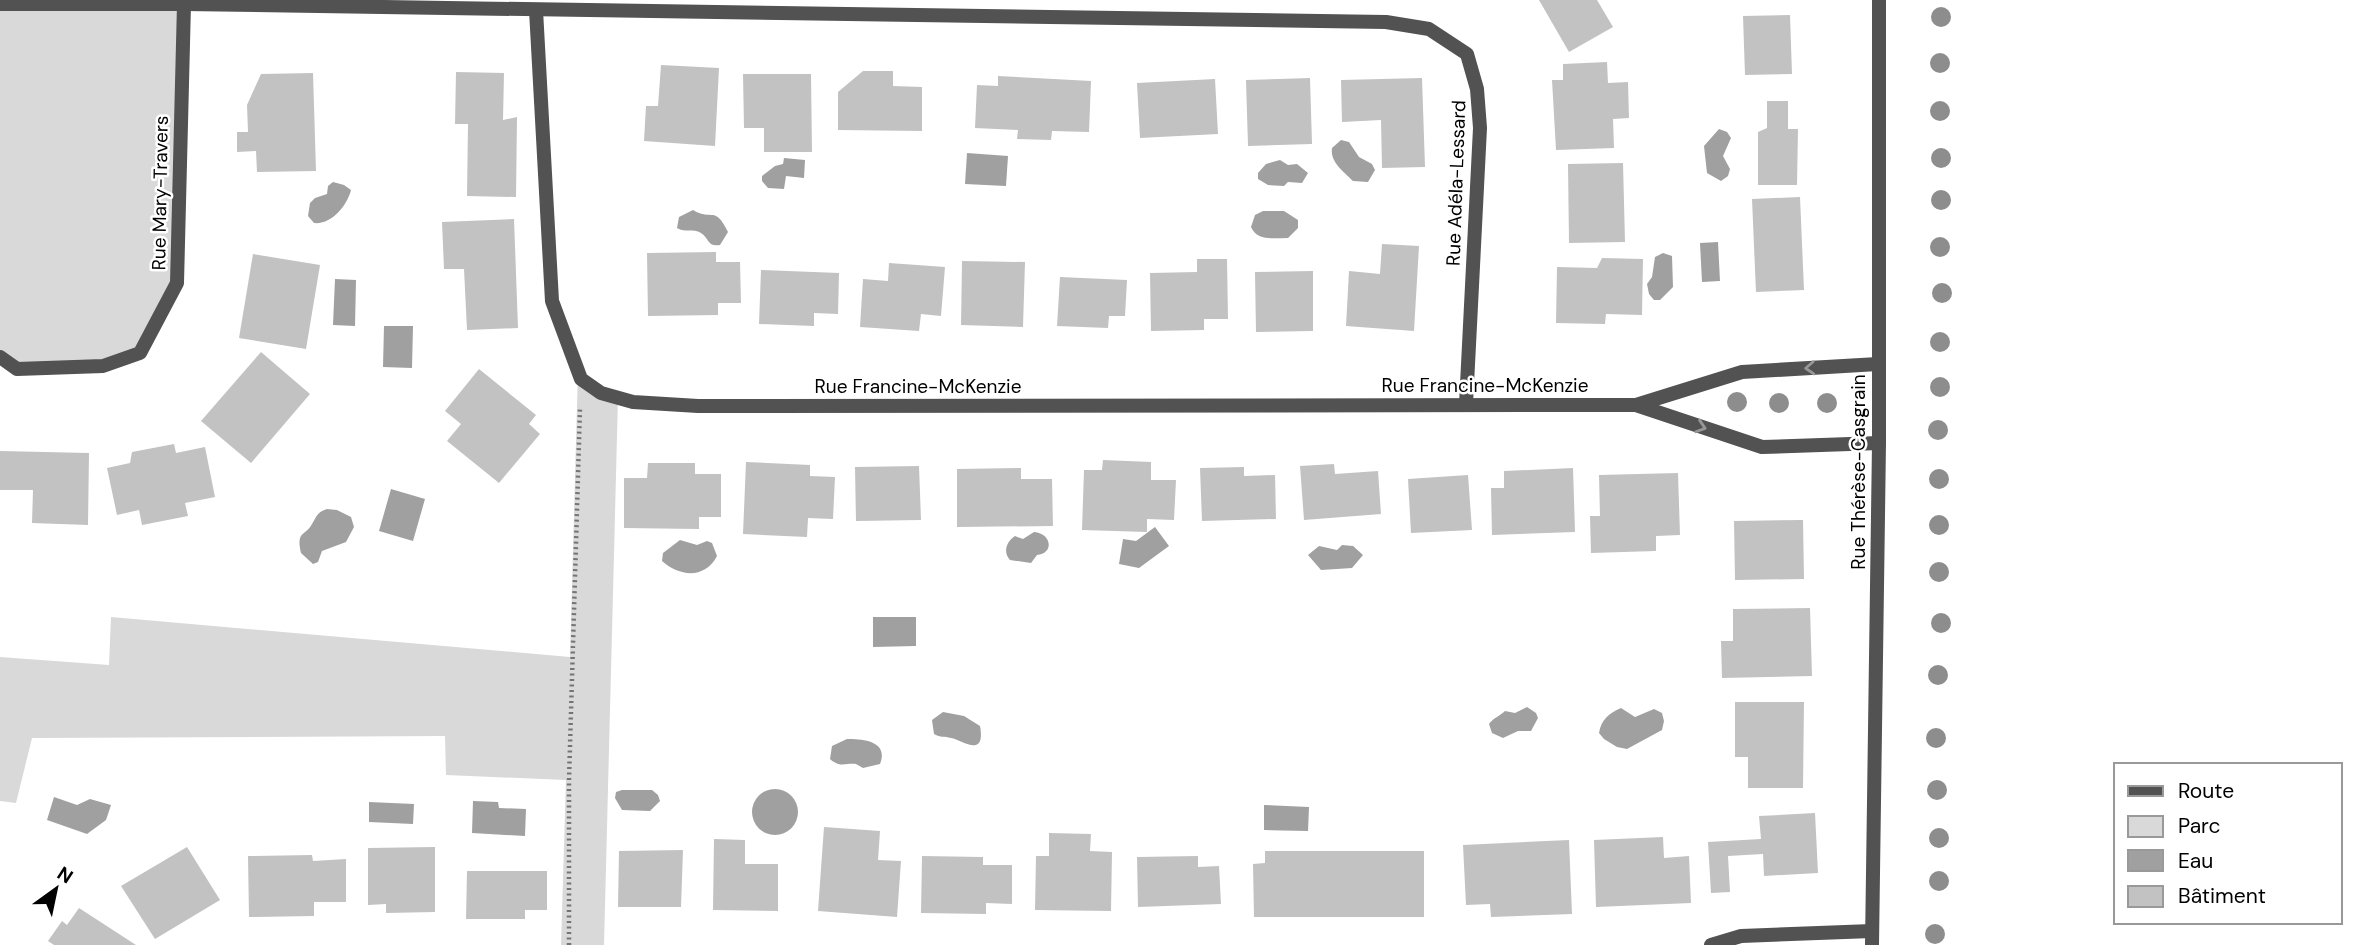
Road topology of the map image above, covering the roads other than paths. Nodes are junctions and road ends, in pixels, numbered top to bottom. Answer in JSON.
{"nodes":[{"id":1,"x":1879,"y":0,"type":"edge"},
{"id":2,"x":0,"y":4,"type":"edge"},
{"id":3,"x":184,"y":4,"type":"junction"},
{"id":4,"x":536,"y":10,"type":"junction"},
{"id":5,"x":0,"y":357,"type":"edge"},
{"id":6,"x":1878,"y":364,"type":"junction"},
{"id":7,"x":1466,"y":404,"type":"junction"},
{"id":8,"x":1636,"y":405,"type":"junction"},
{"id":9,"x":1879,"y":443,"type":"junction"},
{"id":10,"x":1872,"y":938,"type":"edge"},
{"id":11,"x":1711,"y":945,"type":"edge"}],
"edges":[{"from":1,"to":6,"type":"street","name":"Rue Thérèse-Casgrain"},
{"from":2,"to":3,"type":"street","name":"Rue Adéla-Lessard"},
{"from":3,"to":4,"type":"street","name":"Rue Adéla-Lessard"},
{"from":3,"to":5,"type":"street","name":"Rue Mary-Travers"},
{"from":4,"to":7,"type":"street","name":"Rue Francine-McKenzie"},
{"from":4,"to":7,"type":"street","name":"Rue Adéla-Lessard"},
{"from":6,"to":8,"type":"street","name":"Rue Francine-McKenzie","one_way":true},
{"from":6,"to":9,"type":"street","name":"Rue Thérèse-Casgrain"},
{"from":7,"to":8,"type":"street","name":"Rue Francine-McKenzie"},
{"from":8,"to":9,"type":"street","name":"Rue Francine-McKenzie","one_way":true},
{"from":9,"to":10,"type":"street","name":"Rue Thérèse-Casgrain"},
{"from":10,"to":11,"type":"street"}]}
